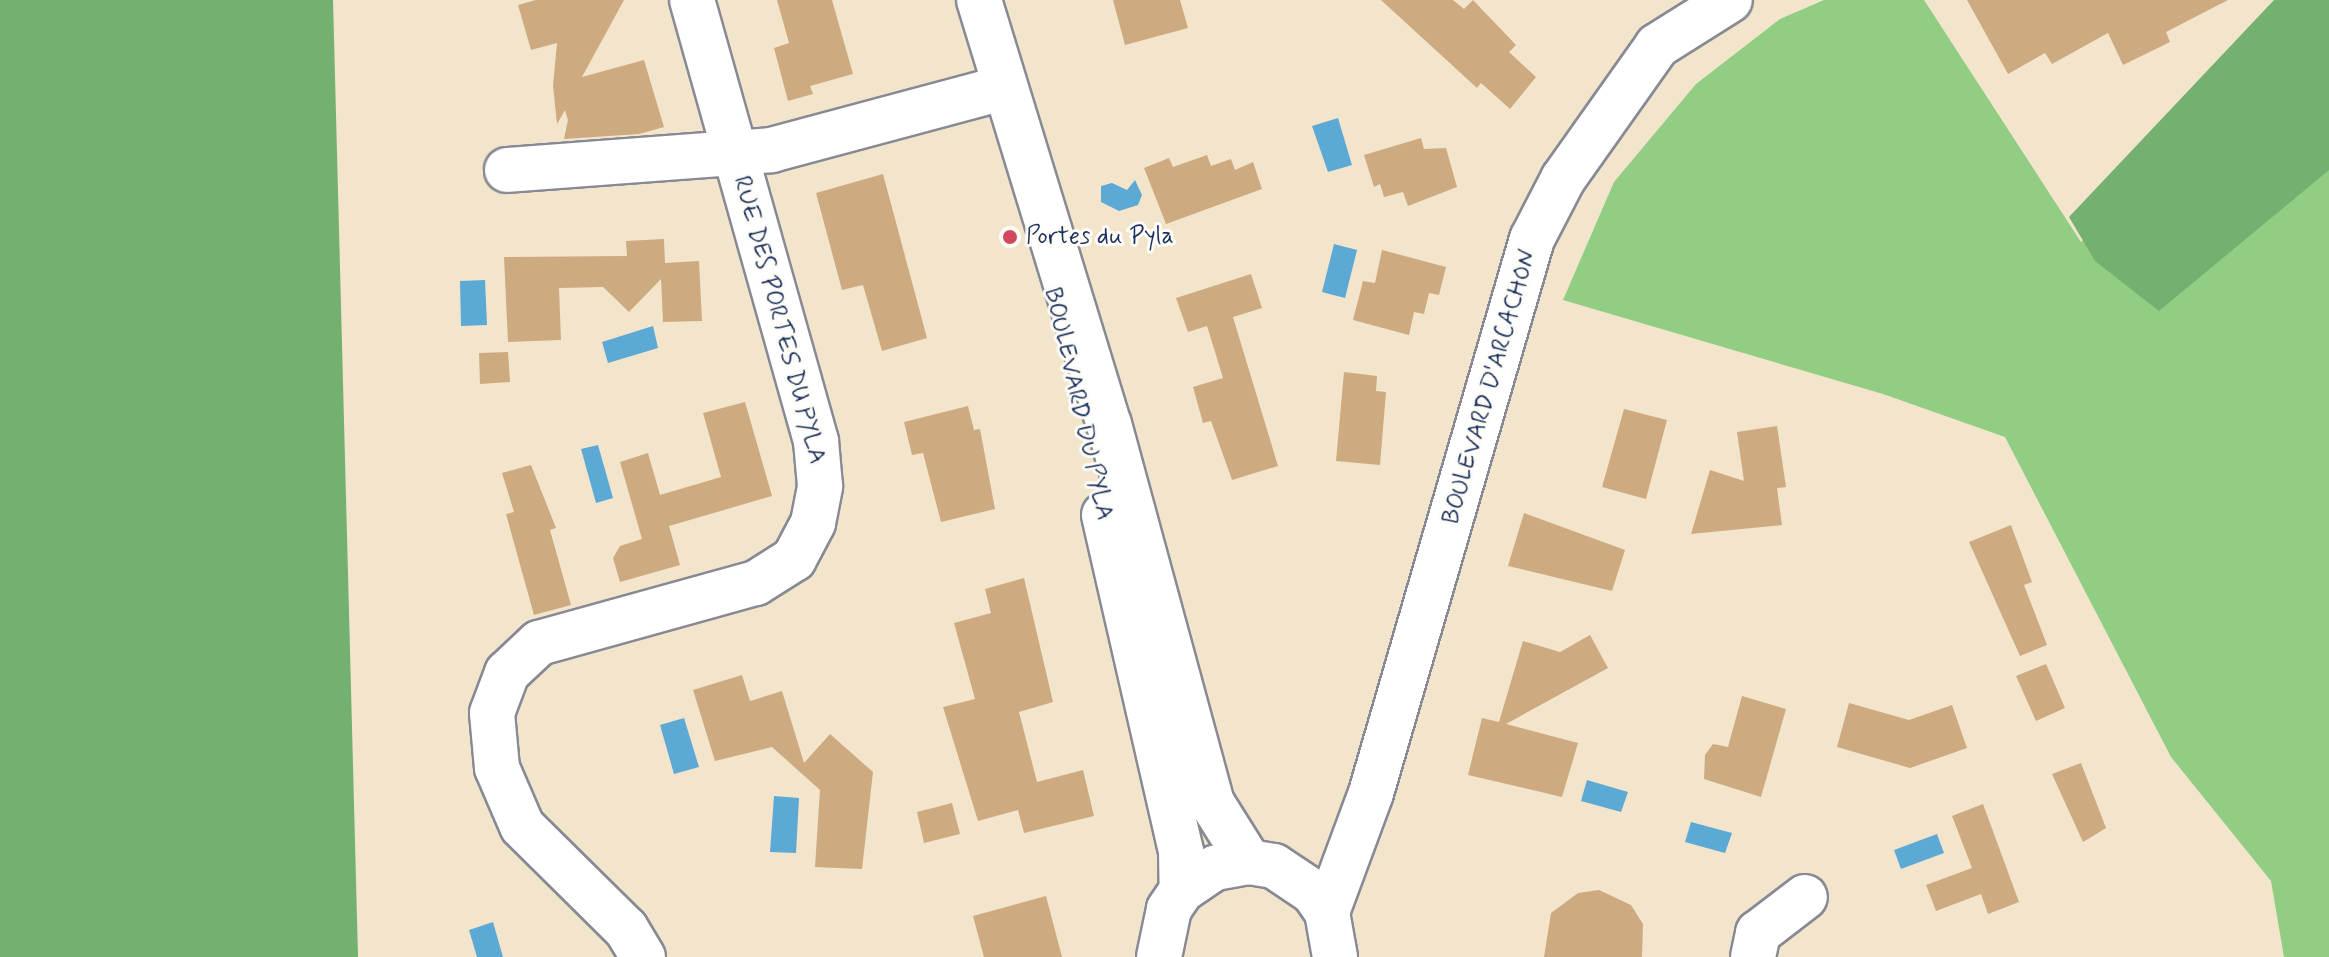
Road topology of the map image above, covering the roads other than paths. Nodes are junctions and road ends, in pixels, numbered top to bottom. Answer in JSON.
{"nodes":[{"id":1,"x":692,"y":0,"type":"edge"},
{"id":2,"x":979,"y":0,"type":"edge"},
{"id":3,"x":1730,"y":0,"type":"edge"},
{"id":4,"x":1008,"y":104,"type":"junction"},
{"id":5,"x":735,"y":155,"type":"junction"},
{"id":6,"x":507,"y":170,"type":"dead end"},
{"id":7,"x":1371,"y":793,"type":"junction"},
{"id":8,"x":1261,"y":864,"type":"junction"},
{"id":9,"x":1182,"y":890,"type":"junction"},
{"id":10,"x":1805,"y":897,"type":"dead end"},
{"id":11,"x":1327,"y":912,"type":"junction"},
{"id":12,"x":1151,"y":950,"type":"edge"},
{"id":13,"x":643,"y":957,"type":"edge"},
{"id":14,"x":1335,"y":957,"type":"edge"},
{"id":15,"x":1753,"y":957,"type":"edge"}],
"edges":[{"from":1,"to":5,"type":"main road","name":"RUE DES PORTES DU PYLA"},
{"from":2,"to":4,"type":"main road"},
{"from":3,"to":7,"type":"main road","name":"BOULEVARD D'ARCACHON"},
{"from":4,"to":5,"type":"main road"},
{"from":4,"to":8,"type":"main road","name":"BOULEVARD DU PYLA"},
{"from":4,"to":9,"type":"main road","name":"BOULEVARD DU PYLA"},
{"from":5,"to":6,"type":"main road"},
{"from":5,"to":13,"type":"main road","name":"RUE DES PORTES DU PYLA"},
{"from":7,"to":8,"type":"main road","name":"BOULEVARD D'ARCACHON"},
{"from":7,"to":11,"type":"main road","name":"BOULEVARD D'ARCACHON"},
{"from":8,"to":9,"type":"main road","name":"BOULEVARD D'ARCACHON"},
{"from":8,"to":11,"type":"main road"},
{"from":9,"to":12,"type":"main road"},
{"from":10,"to":15,"type":"main road"},
{"from":11,"to":14,"type":"main road"}]}
